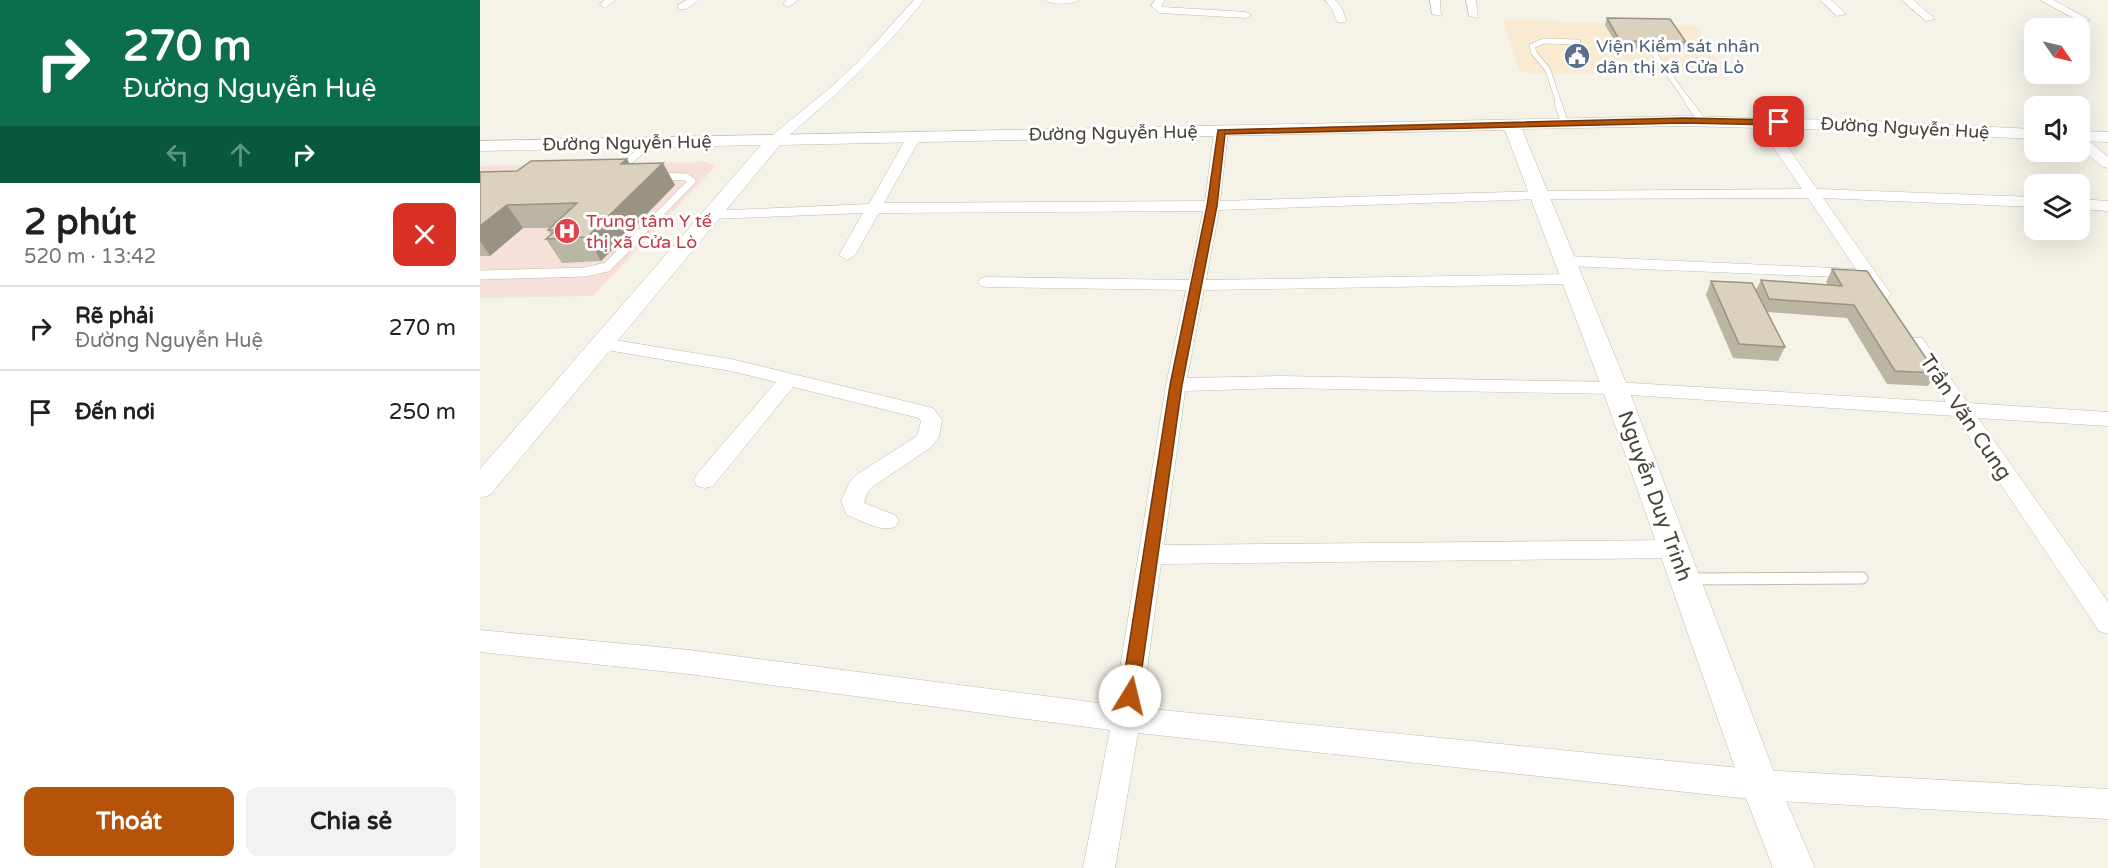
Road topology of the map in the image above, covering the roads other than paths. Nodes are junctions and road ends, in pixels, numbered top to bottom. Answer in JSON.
{"nodes":[{"id":1,"x":694,"y":0,"type":"edge"},
{"id":2,"x":919,"y":0,"type":"edge"},
{"id":3,"x":1050,"y":0,"type":"edge"},
{"id":4,"x":1074,"y":0,"type":"edge"},
{"id":5,"x":1160,"y":0,"type":"edge"},
{"id":6,"x":1330,"y":0,"type":"edge"},
{"id":7,"x":1435,"y":0,"type":"edge"},
{"id":8,"x":1471,"y":0,"type":"edge"},
{"id":9,"x":1825,"y":0,"type":"edge"},
{"id":10,"x":1907,"y":0,"type":"edge"},
{"id":11,"x":2045,"y":0,"type":"edge"},
{"id":12,"x":682,"y":7,"type":"dead end"},
{"id":13,"x":1437,"y":14,"type":"dead end"},
{"id":14,"x":1841,"y":14,"type":"dead end"},
{"id":15,"x":1246,"y":15,"type":"dead end"},
{"id":16,"x":1474,"y":16,"type":"dead end"},
{"id":17,"x":2081,"y":18,"type":"edge"},
{"id":18,"x":1930,"y":19,"type":"dead end"},
{"id":19,"x":1341,"y":20,"type":"dead end"},
{"id":20,"x":1578,"y":42,"type":"dead end"},
{"id":21,"x":1655,"y":55,"type":"edge"},
{"id":22,"x":1702,"y":121,"type":"junction"},
{"id":23,"x":1763,"y":122,"type":"junction"},
{"id":24,"x":1565,"y":124,"type":"junction"},
{"id":25,"x":1512,"y":125,"type":"junction"},
{"id":26,"x":1221,"y":132,"type":"junction"},
{"id":27,"x":2024,"y":134,"type":"edge"},
{"id":28,"x":914,"y":137,"type":"junction"},
{"id":29,"x":2108,"y":137,"type":"edge"},
{"id":30,"x":2090,"y":138,"type":"edge"},
{"id":31,"x":775,"y":140,"type":"junction"},
{"id":32,"x":652,"y":142,"type":"junction"},
{"id":33,"x":480,"y":146,"type":"edge"},
{"id":34,"x":2090,"y":148,"type":"edge"},
{"id":35,"x":2108,"y":164,"type":"edge"},
{"id":36,"x":627,"y":175,"type":"edge"},
{"id":37,"x":650,"y":176,"type":"edge"},
{"id":38,"x":1812,"y":193,"type":"junction"},
{"id":39,"x":1540,"y":195,"type":"junction"},
{"id":40,"x":2024,"y":202,"type":"edge"},
{"id":41,"x":2090,"y":205,"type":"edge"},
{"id":42,"x":1212,"y":206,"type":"junction"},
{"id":43,"x":2108,"y":206,"type":"edge"},
{"id":44,"x":874,"y":208,"type":"junction"},
{"id":45,"x":713,"y":214,"type":"junction"},
{"id":46,"x":847,"y":255,"type":"dead end"},
{"id":47,"x":1570,"y":270,"type":"junction"},
{"id":48,"x":480,"y":275,"type":"edge"},
{"id":49,"x":1869,"y":275,"type":"junction"},
{"id":50,"x":987,"y":282,"type":"dead end"},
{"id":51,"x":1196,"y":285,"type":"junction"},
{"id":52,"x":602,"y":344,"type":"junction"},
{"id":53,"x":789,"y":379,"type":"junction"},
{"id":54,"x":1176,"y":385,"type":"junction"},
{"id":55,"x":1615,"y":388,"type":"junction"},
{"id":56,"x":1962,"y":411,"type":"junction"},
{"id":57,"x":2108,"y":419,"type":"edge"},
{"id":58,"x":705,"y":480,"type":"dead end"},
{"id":59,"x":480,"y":488,"type":"edge"},
{"id":60,"x":887,"y":521,"type":"dead end"},
{"id":61,"x":1674,"y":549,"type":"junction"},
{"id":62,"x":1152,"y":555,"type":"junction"},
{"id":63,"x":1862,"y":578,"type":"dead end"},
{"id":64,"x":1685,"y":579,"type":"junction"},
{"id":65,"x":2098,"y":595,"type":"edge"},
{"id":66,"x":2108,"y":623,"type":"edge"},
{"id":67,"x":480,"y":641,"type":"edge"},
{"id":68,"x":1126,"y":719,"type":"junction"},
{"id":69,"x":1760,"y":785,"type":"junction"},
{"id":70,"x":2108,"y":804,"type":"edge"},
{"id":71,"x":1099,"y":868,"type":"edge"},
{"id":72,"x":1794,"y":868,"type":"edge"}],
"edges":[{"from":1,"to":12,"type":"street"},
{"from":2,"to":31,"type":"street"},
{"from":3,"to":4,"type":"street"},
{"from":5,"to":15,"type":"street"},
{"from":6,"to":19,"type":"street"},
{"from":7,"to":13,"type":"street"},
{"from":8,"to":16,"type":"street"},
{"from":9,"to":14,"type":"street"},
{"from":10,"to":18,"type":"street"},
{"from":11,"to":17,"type":"street"},
{"from":20,"to":24,"type":"lane"},
{"from":21,"to":22,"type":"lane"},
{"from":22,"to":23,"type":"street","name":"Đường Nguyễn Huệ"},
{"from":22,"to":24,"type":"street","name":"Đường Nguyễn Huệ"},
{"from":23,"to":27,"type":"street","name":"Đường Nguyễn Huệ"},
{"from":23,"to":38,"type":"street","name":"Trần Văn Cung"},
{"from":24,"to":25,"type":"street","name":"Đường Nguyễn Huệ"},
{"from":25,"to":26,"type":"street","name":"Đường Nguyễn Huệ"},
{"from":25,"to":39,"type":"street","name":"Nguyễn Duy Trinh"},
{"from":26,"to":28,"type":"street","name":"Đường Nguyễn Huệ"},
{"from":26,"to":42,"type":"street"},
{"from":28,"to":31,"type":"street","name":"Đường Nguyễn Huệ"},
{"from":28,"to":44,"type":"street"},
{"from":29,"to":30,"type":"street"},
{"from":31,"to":32,"type":"street","name":"Đường Nguyễn Huệ"},
{"from":31,"to":45,"type":"street"},
{"from":32,"to":33,"type":"street","name":"Đường Nguyễn Huệ"},
{"from":32,"to":36,"type":"lane"},
{"from":34,"to":35,"type":"street"},
{"from":37,"to":48,"type":"lane"},
{"from":38,"to":39,"type":"street"},
{"from":38,"to":40,"type":"street"},
{"from":38,"to":49,"type":"street","name":"Trần Văn Cung"},
{"from":39,"to":42,"type":"street"},
{"from":39,"to":47,"type":"street","name":"Nguyễn Duy Trinh"},
{"from":41,"to":43,"type":"street"},
{"from":42,"to":44,"type":"street"},
{"from":42,"to":51,"type":"street"},
{"from":44,"to":45,"type":"street"},
{"from":44,"to":46,"type":"street"},
{"from":45,"to":52,"type":"street"},
{"from":47,"to":49,"type":"street"},
{"from":47,"to":51,"type":"street"},
{"from":47,"to":55,"type":"street","name":"Nguyễn Duy Trinh"},
{"from":49,"to":56,"type":"street","name":"Trần Văn Cung"},
{"from":50,"to":51,"type":"street"},
{"from":51,"to":54,"type":"street"},
{"from":52,"to":53,"type":"street"},
{"from":52,"to":59,"type":"street"},
{"from":53,"to":58,"type":"street"},
{"from":53,"to":60,"type":"street"},
{"from":54,"to":55,"type":"street"},
{"from":54,"to":62,"type":"street"},
{"from":55,"to":56,"type":"street"},
{"from":55,"to":61,"type":"street","name":"Nguyễn Duy Trinh"},
{"from":56,"to":57,"type":"street"},
{"from":56,"to":65,"type":"street","name":"Trần Văn Cung"},
{"from":61,"to":62,"type":"street"},
{"from":61,"to":64,"type":"street","name":"Nguyễn Duy Trinh"},
{"from":62,"to":68,"type":"street"},
{"from":63,"to":64,"type":"lane"},
{"from":64,"to":69,"type":"street","name":"Nguyễn Duy Trinh"},
{"from":65,"to":66,"type":"street","name":"Trần Văn Cung"},
{"from":67,"to":68,"type":"street"},
{"from":68,"to":69,"type":"street"},
{"from":68,"to":71,"type":"street"},
{"from":69,"to":70,"type":"street"},
{"from":69,"to":72,"type":"street","name":"Nguyễn Duy Trinh"}]}
